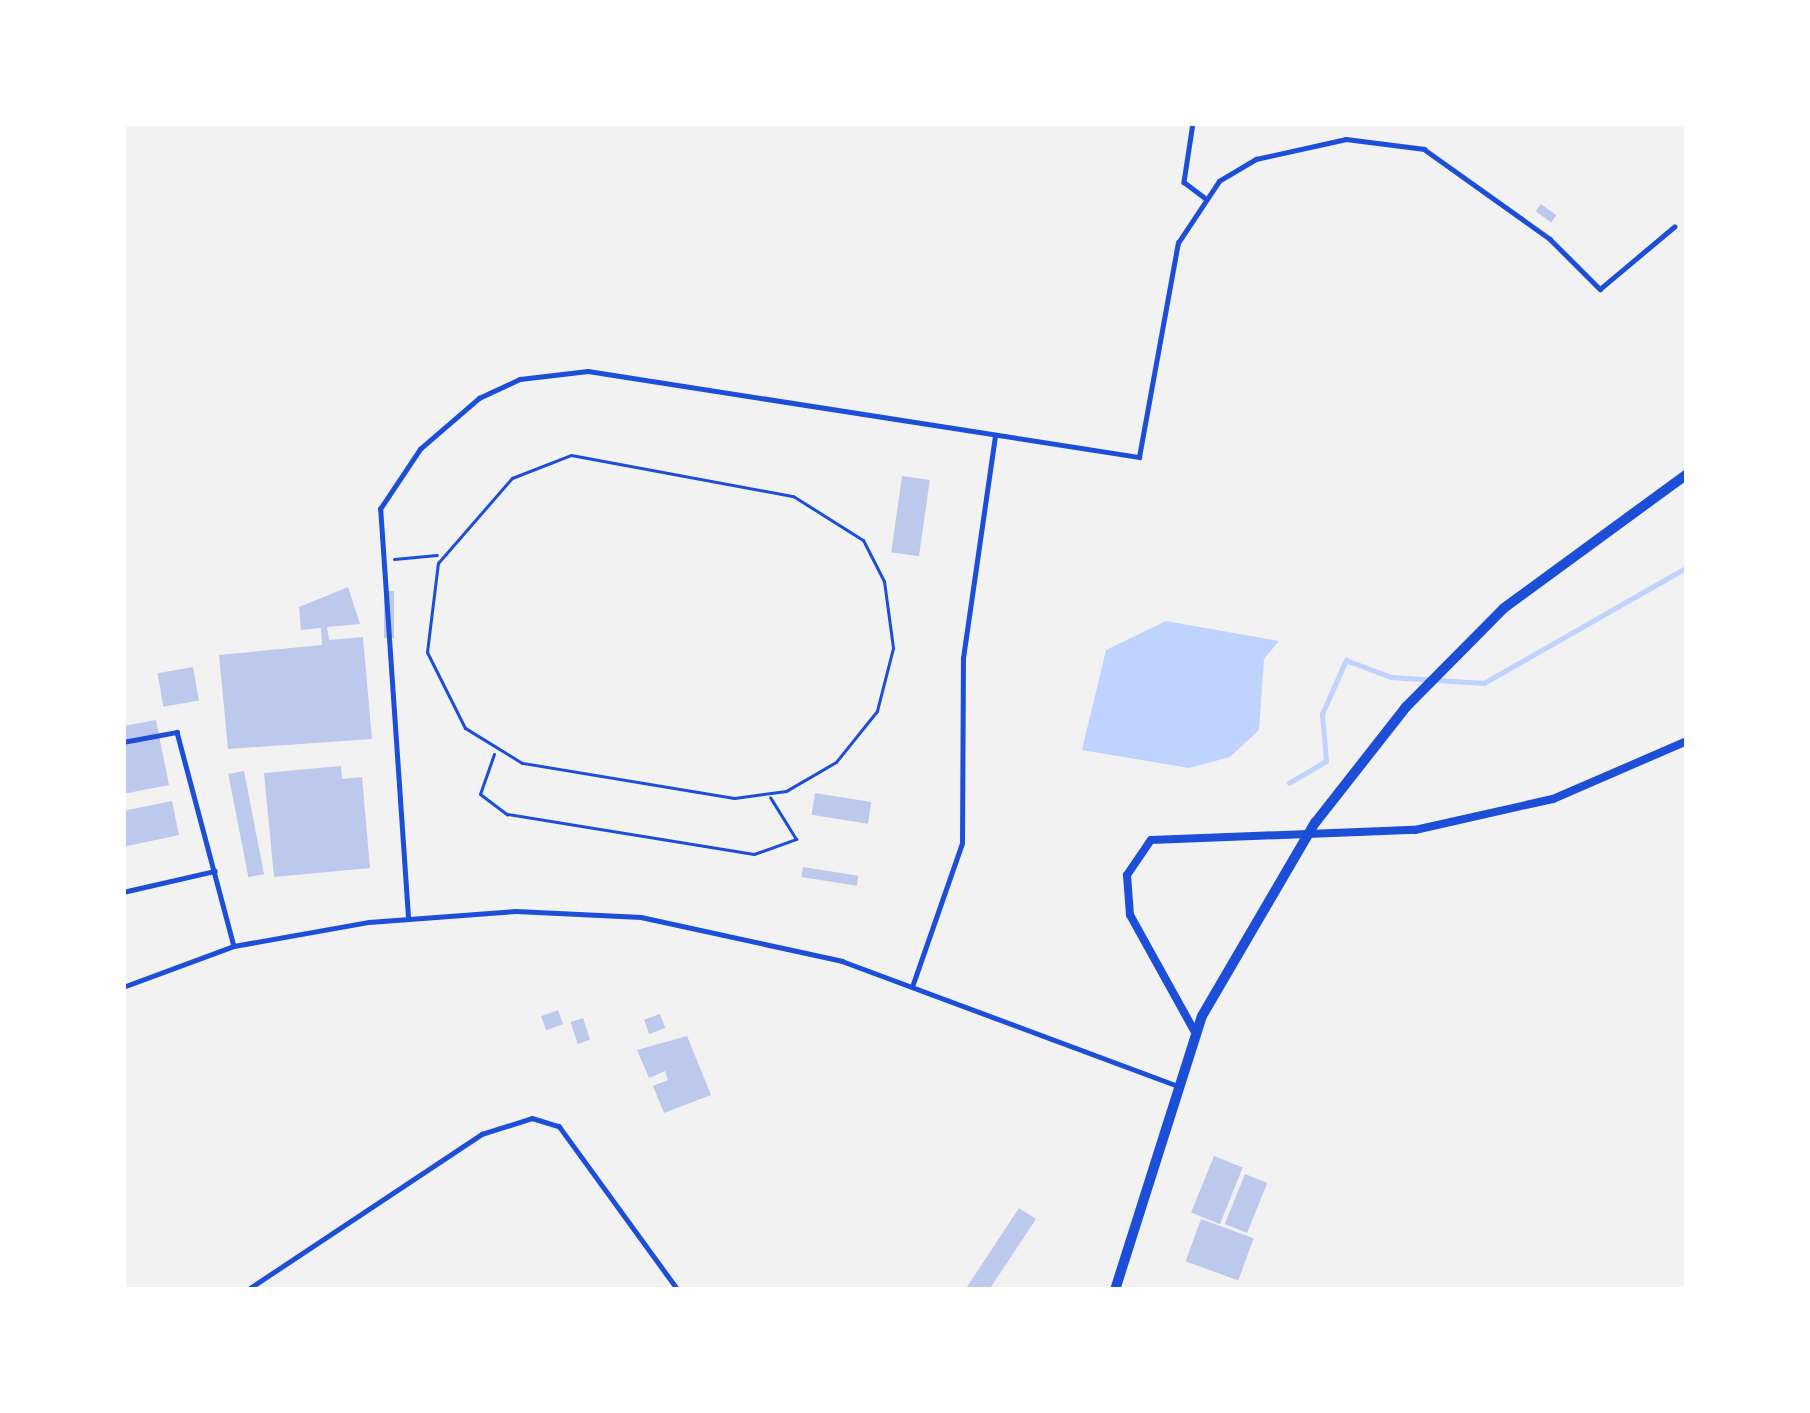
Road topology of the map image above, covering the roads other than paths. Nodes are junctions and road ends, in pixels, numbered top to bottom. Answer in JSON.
{"nodes":[{"id":1,"x":1193,"y":123,"type":"edge"},
{"id":2,"x":1204,"y":198,"type":"junction"},
{"id":3,"x":1674,"y":227,"type":"dead end"},
{"id":4,"x":995,"y":436,"type":"junction"},
{"id":5,"x":1687,"y":473,"type":"edge"},
{"id":6,"x":1687,"y":741,"type":"edge"},
{"id":7,"x":123,"y":742,"type":"edge"},
{"id":8,"x":215,"y":871,"type":"junction"},
{"id":9,"x":123,"y":892,"type":"edge"},
{"id":10,"x":408,"y":917,"type":"junction"},
{"id":11,"x":234,"y":946,"type":"junction"},
{"id":12,"x":913,"y":986,"type":"junction"},
{"id":13,"x":123,"y":987,"type":"edge"},
{"id":14,"x":1196,"y":1034,"type":"junction"},
{"id":15,"x":1176,"y":1085,"type":"junction"},
{"id":16,"x":247,"y":1290,"type":"edge"},
{"id":17,"x":678,"y":1290,"type":"edge"},
{"id":18,"x":1115,"y":1290,"type":"edge"}],
"edges":[{"from":1,"to":2,"type":"lane"},
{"from":2,"to":3,"type":"lane"},
{"from":2,"to":4,"type":"lane"},
{"from":4,"to":10,"type":"lane"},
{"from":4,"to":12,"type":"lane"},
{"from":5,"to":14,"type":"main road"},
{"from":6,"to":14,"type":"street"},
{"from":7,"to":8,"type":"lane"},
{"from":8,"to":9,"type":"lane"},
{"from":8,"to":11,"type":"lane"},
{"from":10,"to":11,"type":"lane"},
{"from":10,"to":12,"type":"lane"},
{"from":11,"to":13,"type":"lane"},
{"from":12,"to":15,"type":"lane"},
{"from":14,"to":15,"type":"main road"},
{"from":15,"to":18,"type":"main road"},
{"from":16,"to":17,"type":"lane"}]}
